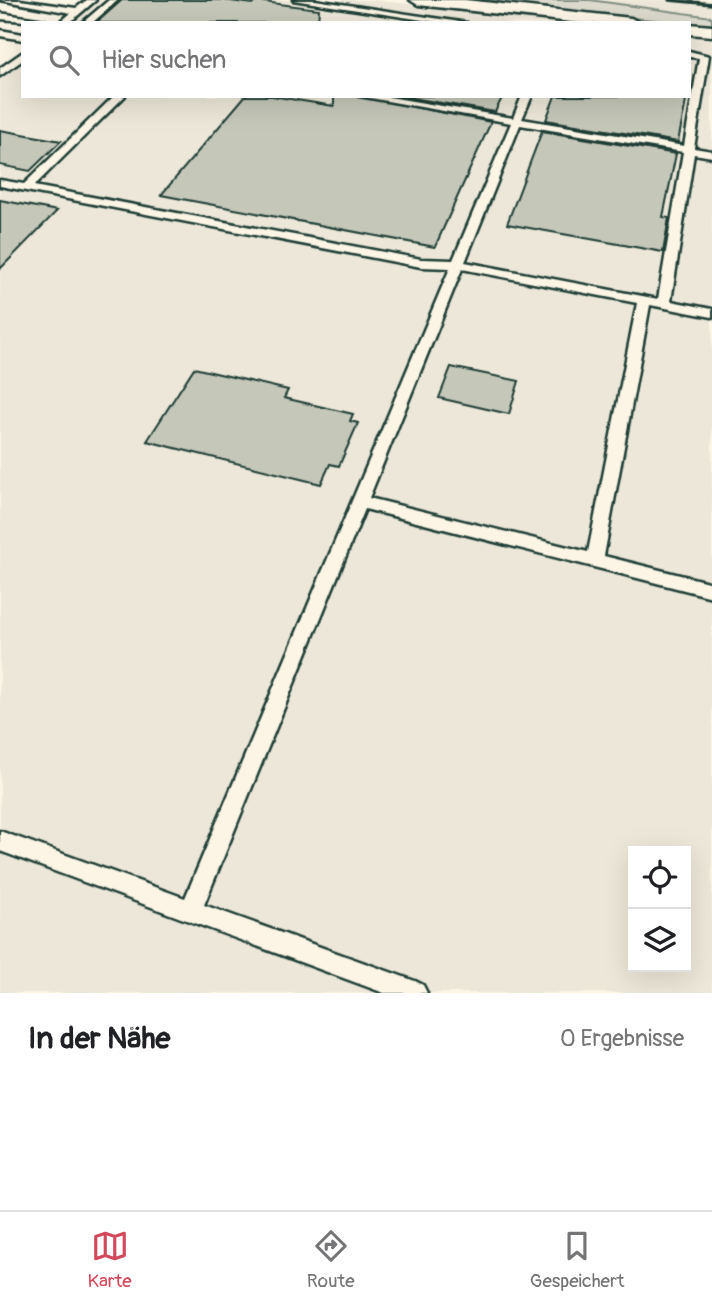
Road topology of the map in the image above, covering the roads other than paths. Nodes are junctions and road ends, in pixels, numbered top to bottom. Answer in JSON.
{"nodes":[{"id":1,"x":4,"y":0,"type":"edge"},
{"id":2,"x":92,"y":0,"type":"edge"},
{"id":3,"x":114,"y":0,"type":"edge"},
{"id":4,"x":297,"y":0,"type":"edge"},
{"id":5,"x":418,"y":0,"type":"edge"},
{"id":6,"x":78,"y":11,"type":"junction"},
{"id":7,"x":0,"y":16,"type":"edge"},
{"id":8,"x":31,"y":21,"type":"edge"},
{"id":9,"x":66,"y":21,"type":"edge"},
{"id":10,"x":88,"y":21,"type":"edge"},
{"id":11,"x":449,"y":21,"type":"edge"},
{"id":12,"x":612,"y":21,"type":"edge"},
{"id":13,"x":691,"y":29,"type":"edge"},
{"id":14,"x":712,"y":31,"type":"edge"},
{"id":15,"x":0,"y":33,"type":"edge"},
{"id":16,"x":21,"y":37,"type":"edge"},
{"id":17,"x":691,"y":54,"type":"edge"},
{"id":18,"x":17,"y":56,"type":"edge"},
{"id":19,"x":0,"y":73,"type":"edge"},
{"id":20,"x":118,"y":98,"type":"edge"},
{"id":21,"x":376,"y":98,"type":"edge"},
{"id":22,"x":526,"y":98,"type":"edge"},
{"id":23,"x":516,"y":121,"type":"junction"},
{"id":24,"x":690,"y":150,"type":"junction"},
{"id":25,"x":712,"y":154,"type":"edge"},
{"id":26,"x":0,"y":183,"type":"edge"},
{"id":27,"x":26,"y":188,"type":"junction"},
{"id":28,"x":456,"y":264,"type":"junction"},
{"id":29,"x":644,"y":300,"type":"junction"},
{"id":30,"x":664,"y":304,"type":"junction"},
{"id":31,"x":712,"y":313,"type":"edge"},
{"id":32,"x":359,"y":501,"type":"junction"},
{"id":33,"x":594,"y":560,"type":"junction"},
{"id":34,"x":712,"y":590,"type":"edge"},
{"id":35,"x":0,"y":841,"type":"edge"},
{"id":36,"x":191,"y":911,"type":"junction"},
{"id":37,"x":415,"y":993,"type":"edge"}],
"edges":[{"from":1,"to":6,"type":"lane"},
{"from":2,"to":6,"type":"lane"},
{"from":3,"to":10,"type":"lane"},
{"from":4,"to":11,"type":"lane"},
{"from":5,"to":12,"type":"street"},
{"from":6,"to":9,"type":"lane"},
{"from":7,"to":8,"type":"lane"},
{"from":13,"to":14,"type":"street"},
{"from":15,"to":16,"type":"lane"},
{"from":17,"to":24,"type":"lane"},
{"from":18,"to":19,"type":"lane"},
{"from":20,"to":27,"type":"lane"},
{"from":21,"to":23,"type":"lane"},
{"from":22,"to":23,"type":"lane"},
{"from":23,"to":24,"type":"lane"},
{"from":23,"to":28,"type":"lane"},
{"from":24,"to":25,"type":"lane"},
{"from":24,"to":30,"type":"lane"},
{"from":26,"to":27,"type":"lane"},
{"from":27,"to":28,"type":"lane"},
{"from":28,"to":29,"type":"lane"},
{"from":28,"to":32,"type":"lane"},
{"from":29,"to":30,"type":"lane"},
{"from":29,"to":33,"type":"lane"},
{"from":30,"to":31,"type":"lane"},
{"from":32,"to":33,"type":"lane"},
{"from":32,"to":36,"type":"lane"},
{"from":33,"to":34,"type":"lane"},
{"from":35,"to":36,"type":"lane"},
{"from":36,"to":37,"type":"lane"}]}
